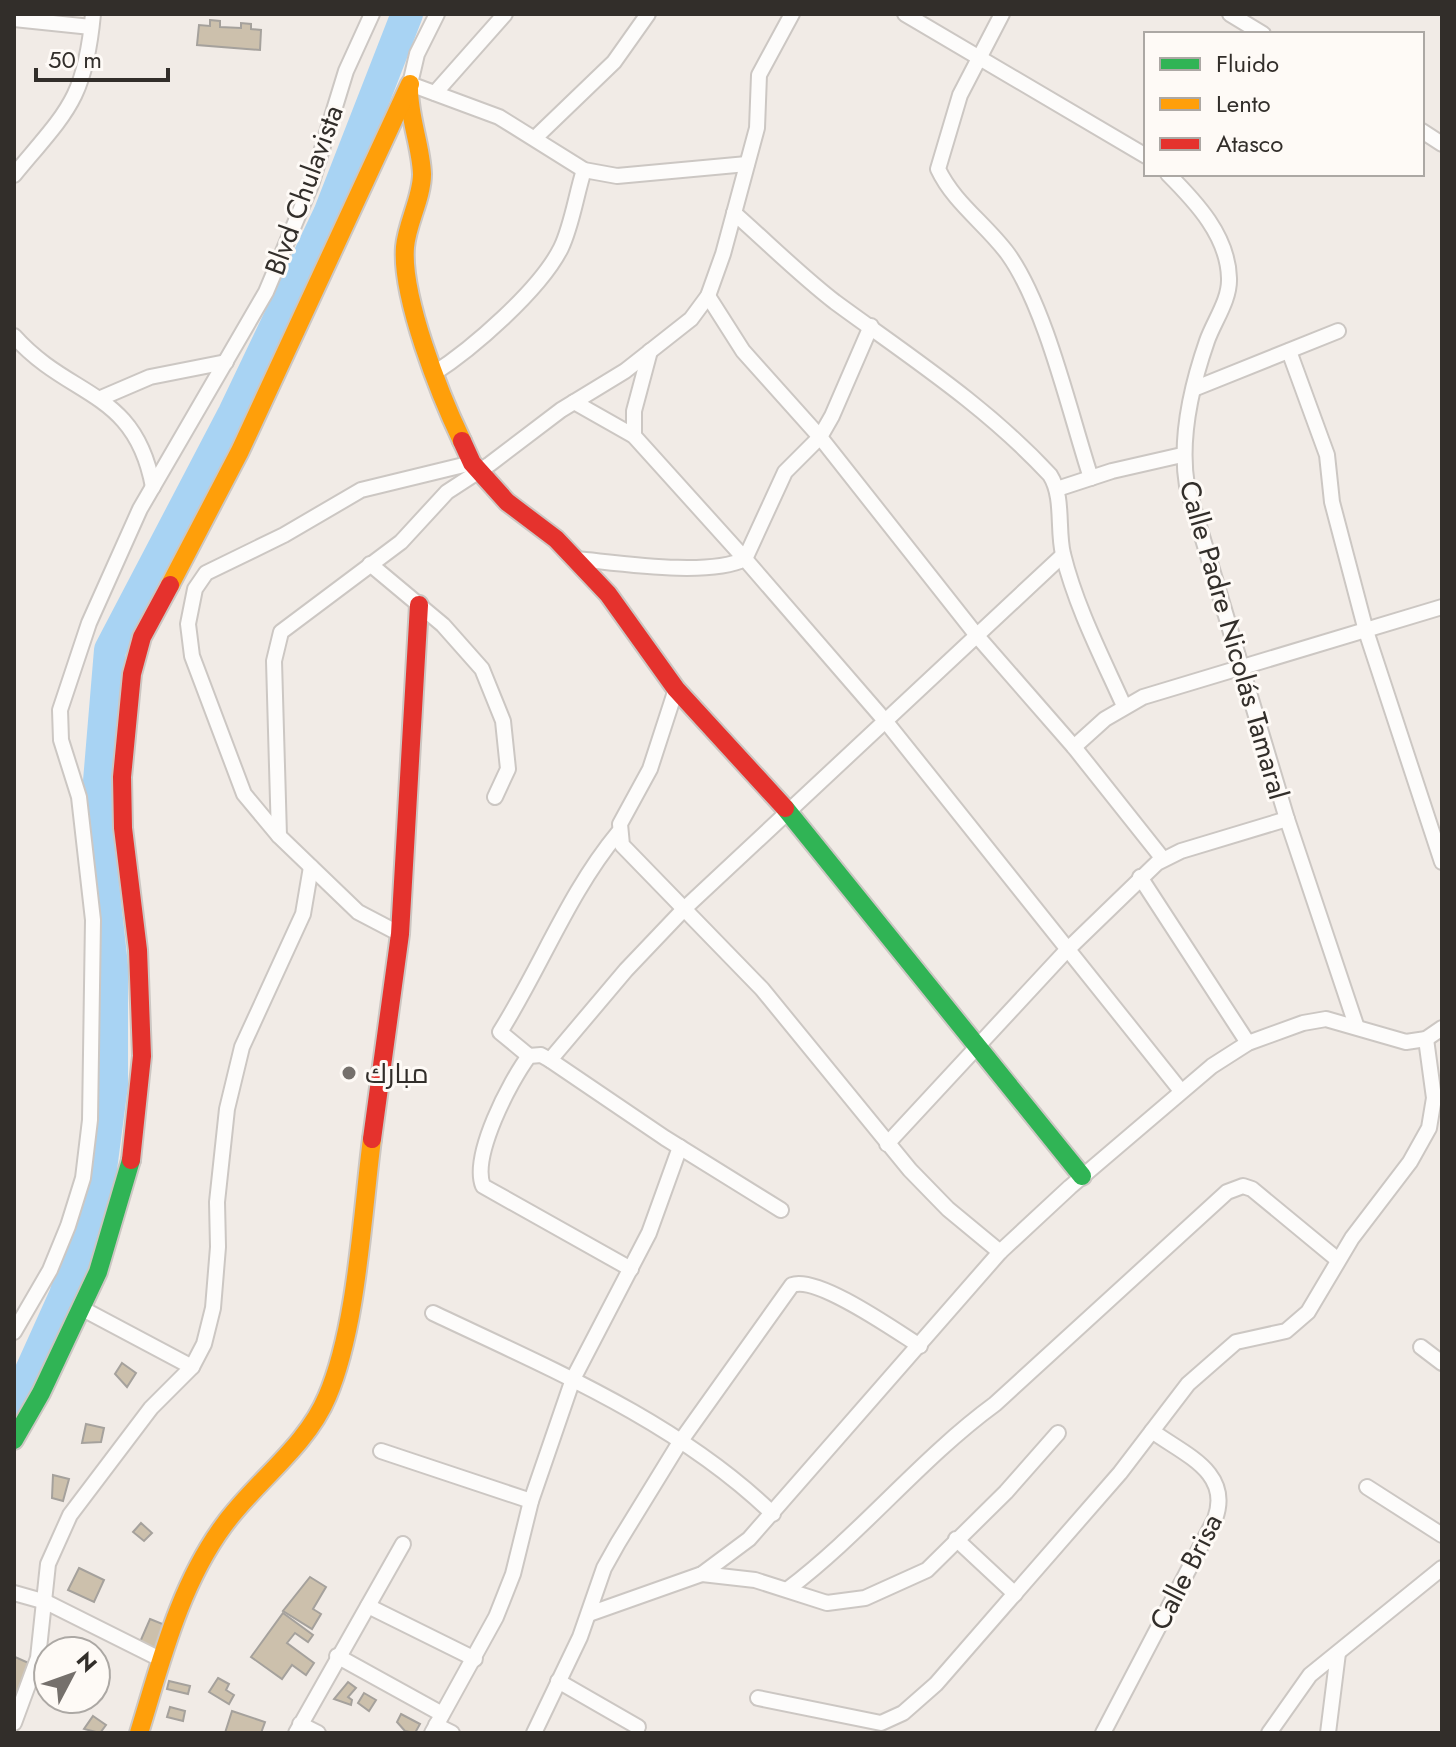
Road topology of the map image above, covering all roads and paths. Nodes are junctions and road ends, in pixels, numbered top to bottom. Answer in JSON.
{"nodes":[{"id":1,"x":372,"y":14,"type":"edge"},
{"id":2,"x":437,"y":14,"type":"edge"},
{"id":3,"x":505,"y":14,"type":"edge"},
{"id":4,"x":648,"y":14,"type":"edge"},
{"id":5,"x":792,"y":14,"type":"edge"},
{"id":6,"x":905,"y":14,"type":"edge"},
{"id":7,"x":1002,"y":14,"type":"edge"},
{"id":8,"x":1230,"y":14,"type":"edge"},
{"id":9,"x":14,"y":19,"type":"edge"},
{"id":10,"x":92,"y":21,"type":"edge"},
{"id":11,"x":1260,"y":32,"type":"edge"},
{"id":12,"x":979,"y":58,"type":"junction"},
{"id":13,"x":410,"y":84,"type":"junction"},
{"id":14,"x":435,"y":93,"type":"junction"},
{"id":15,"x":1424,"y":132,"type":"edge"},
{"id":16,"x":536,"y":137,"type":"junction"},
{"id":17,"x":1442,"y":144,"type":"edge"},
{"id":18,"x":1144,"y":155,"type":"edge"},
{"id":19,"x":747,"y":164,"type":"junction"},
{"id":20,"x":584,"y":170,"type":"junction"},
{"id":21,"x":14,"y":175,"type":"edge"},
{"id":22,"x":1170,"y":176,"type":"edge"},
{"id":23,"x":734,"y":213,"type":"junction"},
{"id":24,"x":708,"y":296,"type":"junction"},
{"id":25,"x":871,"y":326,"type":"junction"},
{"id":26,"x":1338,"y":331,"type":"dead end"},
{"id":27,"x":14,"y":336,"type":"edge"},
{"id":28,"x":651,"y":351,"type":"junction"},
{"id":29,"x":1289,"y":351,"type":"junction"},
{"id":30,"x":226,"y":362,"type":"junction"},
{"id":31,"x":433,"y":374,"type":"junction"},
{"id":32,"x":1196,"y":388,"type":"junction"},
{"id":33,"x":101,"y":398,"type":"junction"},
{"id":34,"x":574,"y":402,"type":"junction"},
{"id":35,"x":634,"y":436,"type":"junction"},
{"id":36,"x":820,"y":437,"type":"junction"},
{"id":37,"x":1182,"y":455,"type":"junction"},
{"id":38,"x":476,"y":467,"type":"junction"},
{"id":39,"x":1091,"y":478,"type":"junction"},
{"id":40,"x":153,"y":487,"type":"junction"},
{"id":41,"x":1057,"y":489,"type":"junction"},
{"id":42,"x":1063,"y":555,"type":"junction"},
{"id":43,"x":577,"y":559,"type":"junction"},
{"id":44,"x":745,"y":559,"type":"junction"},
{"id":45,"x":370,"y":564,"type":"junction"},
{"id":46,"x":419,"y":605,"type":"junction"},
{"id":47,"x":1442,"y":607,"type":"edge"},
{"id":48,"x":1366,"y":631,"type":"junction"},
{"id":49,"x":978,"y":637,"type":"junction"},
{"id":50,"x":1240,"y":666,"type":"junction"},
{"id":51,"x":676,"y":689,"type":"junction"},
{"id":52,"x":1124,"y":706,"type":"junction"},
{"id":53,"x":887,"y":723,"type":"junction"},
{"id":54,"x":1074,"y":747,"type":"junction"},
{"id":55,"x":495,"y":797,"type":"dead end"},
{"id":56,"x":788,"y":811,"type":"junction"},
{"id":57,"x":1287,"y":819,"type":"junction"},
{"id":58,"x":618,"y":833,"type":"junction"},
{"id":59,"x":279,"y":836,"type":"junction"},
{"id":60,"x":1163,"y":859,"type":"junction"},
{"id":61,"x":1442,"y":862,"type":"edge"},
{"id":62,"x":311,"y":867,"type":"junction"},
{"id":63,"x":1140,"y":877,"type":"junction"},
{"id":64,"x":685,"y":908,"type":"junction"},
{"id":65,"x":400,"y":934,"type":"junction"},
{"id":66,"x":1066,"y":951,"type":"junction"},
{"id":67,"x":1356,"y":1025,"type":"junction"},
{"id":68,"x":1442,"y":1028,"type":"edge"},
{"id":69,"x":1426,"y":1039,"type":"junction"},
{"id":70,"x":1248,"y":1043,"type":"junction"},
{"id":71,"x":975,"y":1045,"type":"junction"},
{"id":72,"x":529,"y":1056,"type":"junction"},
{"id":73,"x":550,"y":1060,"type":"junction"},
{"id":74,"x":1181,"y":1091,"type":"junction"},
{"id":75,"x":887,"y":1144,"type":"junction"},
{"id":76,"x":680,"y":1147,"type":"junction"},
{"id":77,"x":1082,"y":1176,"type":"junction"},
{"id":78,"x":781,"y":1210,"type":"dead end"},
{"id":79,"x":1000,"y":1252,"type":"junction"},
{"id":80,"x":1338,"y":1260,"type":"junction"},
{"id":81,"x":631,"y":1269,"type":"junction"},
{"id":82,"x":81,"y":1308,"type":"junction"},
{"id":83,"x":433,"y":1313,"type":"dead end"},
{"id":84,"x":14,"y":1332,"type":"edge"},
{"id":85,"x":920,"y":1346,"type":"junction"},
{"id":86,"x":1421,"y":1347,"type":"dead end"},
{"id":87,"x":1442,"y":1363,"type":"edge"},
{"id":88,"x":192,"y":1367,"type":"junction"},
{"id":89,"x":573,"y":1379,"type":"junction"},
{"id":90,"x":1152,"y":1431,"type":"junction"},
{"id":91,"x":1058,"y":1433,"type":"dead end"},
{"id":92,"x":14,"y":1440,"type":"edge"},
{"id":93,"x":680,"y":1442,"type":"junction"},
{"id":94,"x":381,"y":1451,"type":"dead end"},
{"id":95,"x":1367,"y":1487,"type":"dead end"},
{"id":96,"x":531,"y":1501,"type":"junction"},
{"id":97,"x":773,"y":1514,"type":"junction"},
{"id":98,"x":1442,"y":1535,"type":"edge"},
{"id":99,"x":956,"y":1539,"type":"junction"},
{"id":100,"x":403,"y":1544,"type":"dead end"},
{"id":101,"x":1442,"y":1568,"type":"edge"},
{"id":102,"x":702,"y":1574,"type":"junction"},
{"id":103,"x":788,"y":1589,"type":"junction"},
{"id":104,"x":14,"y":1593,"type":"edge"},
{"id":105,"x":1015,"y":1594,"type":"junction"},
{"id":106,"x":46,"y":1602,"type":"junction"},
{"id":107,"x":368,"y":1606,"type":"junction"},
{"id":108,"x":589,"y":1614,"type":"junction"},
{"id":109,"x":1338,"y":1653,"type":"junction"},
{"id":110,"x":337,"y":1656,"type":"junction"},
{"id":111,"x":475,"y":1659,"type":"junction"},
{"id":112,"x":162,"y":1660,"type":"junction"},
{"id":113,"x":558,"y":1681,"type":"junction"},
{"id":114,"x":758,"y":1698,"type":"dead end"},
{"id":115,"x":14,"y":1723,"type":"edge"},
{"id":116,"x":437,"y":1724,"type":"edge"},
{"id":117,"x":638,"y":1727,"type":"dead end"},
{"id":118,"x":298,"y":1728,"type":"edge"},
{"id":119,"x":139,"y":1733,"type":"edge"},
{"id":120,"x":318,"y":1733,"type":"edge"},
{"id":121,"x":452,"y":1733,"type":"edge"},
{"id":122,"x":534,"y":1733,"type":"edge"},
{"id":123,"x":1103,"y":1733,"type":"edge"},
{"id":124,"x":1269,"y":1733,"type":"edge"},
{"id":125,"x":1328,"y":1733,"type":"edge"}],
"edges":[{"from":1,"to":30,"type":"street","name":"Blvd Chulavista"},
{"from":2,"to":13,"type":"street"},
{"from":3,"to":14,"type":"street"},
{"from":4,"to":16,"type":"street"},
{"from":5,"to":19,"type":"street"},
{"from":6,"to":12,"type":"street"},
{"from":7,"to":12,"type":"street"},
{"from":8,"to":11,"type":"street"},
{"from":9,"to":10,"type":"street"},
{"from":10,"to":21,"type":"street"},
{"from":12,"to":18,"type":"street"},
{"from":12,"to":39,"type":"street"},
{"from":13,"to":14,"type":"street"},
{"from":13,"to":31,"type":"street"},
{"from":13,"to":82,"type":"street"},
{"from":14,"to":16,"type":"street"},
{"from":15,"to":17,"type":"street"},
{"from":16,"to":20,"type":"street"},
{"from":19,"to":20,"type":"street"},
{"from":19,"to":23,"type":"street"},
{"from":20,"to":31,"type":"street"},
{"from":22,"to":32,"type":"street","name":"Calle Padre Nicolás Tamaral"},
{"from":23,"to":24,"type":"street"},
{"from":23,"to":25,"type":"street"},
{"from":24,"to":28,"type":"street"},
{"from":24,"to":36,"type":"street"},
{"from":25,"to":36,"type":"street"},
{"from":25,"to":41,"type":"street"},
{"from":26,"to":29,"type":"street"},
{"from":27,"to":33,"type":"street"},
{"from":28,"to":34,"type":"street"},
{"from":28,"to":35,"type":"street"},
{"from":29,"to":32,"type":"street"},
{"from":29,"to":48,"type":"street"},
{"from":30,"to":33,"type":"street"},
{"from":30,"to":40,"type":"street","name":"Blvd Chulavista"},
{"from":31,"to":38,"type":"street"},
{"from":32,"to":37,"type":"street","name":"Calle Padre Nicolás Tamaral"},
{"from":33,"to":40,"type":"street"},
{"from":34,"to":35,"type":"street"},
{"from":34,"to":38,"type":"street"},
{"from":35,"to":44,"type":"street"},
{"from":36,"to":44,"type":"street"},
{"from":36,"to":49,"type":"street"},
{"from":37,"to":39,"type":"street"},
{"from":37,"to":50,"type":"street","name":"Calle Padre Nicolás Tamaral"},
{"from":38,"to":43,"type":"street"},
{"from":38,"to":45,"type":"street"},
{"from":38,"to":59,"type":"street"},
{"from":39,"to":41,"type":"street"},
{"from":40,"to":84,"type":"street","name":"Blvd Chulavista"},
{"from":41,"to":42,"type":"street"},
{"from":42,"to":49,"type":"street"},
{"from":42,"to":52,"type":"street"},
{"from":43,"to":44,"type":"street"},
{"from":43,"to":51,"type":"street"},
{"from":44,"to":53,"type":"street"},
{"from":45,"to":46,"type":"street"},
{"from":45,"to":59,"type":"street"},
{"from":46,"to":55,"type":"street"},
{"from":46,"to":65,"type":"street"},
{"from":47,"to":48,"type":"street"},
{"from":48,"to":50,"type":"street"},
{"from":48,"to":61,"type":"street"},
{"from":49,"to":53,"type":"street"},
{"from":49,"to":54,"type":"street"},
{"from":50,"to":52,"type":"street"},
{"from":50,"to":57,"type":"street","name":"Calle Padre Nicolás Tamaral"},
{"from":51,"to":56,"type":"street"},
{"from":51,"to":58,"type":"street"},
{"from":52,"to":54,"type":"street"},
{"from":53,"to":56,"type":"street"},
{"from":53,"to":66,"type":"street"},
{"from":54,"to":60,"type":"street"},
{"from":56,"to":64,"type":"street"},
{"from":56,"to":71,"type":"street"},
{"from":57,"to":60,"type":"street"},
{"from":57,"to":67,"type":"street","name":"Calle Padre Nicolás Tamaral"},
{"from":58,"to":64,"type":"street"},
{"from":58,"to":72,"type":"street"},
{"from":59,"to":62,"type":"street"},
{"from":60,"to":63,"type":"street"},
{"from":62,"to":65,"type":"street"},
{"from":62,"to":88,"type":"street"},
{"from":63,"to":66,"type":"street"},
{"from":63,"to":70,"type":"street"},
{"from":64,"to":73,"type":"street"},
{"from":64,"to":75,"type":"street"},
{"from":65,"to":112,"type":"street"},
{"from":66,"to":71,"type":"street"},
{"from":66,"to":74,"type":"street"},
{"from":67,"to":69,"type":"street"},
{"from":67,"to":70,"type":"street"},
{"from":68,"to":69,"type":"street"},
{"from":69,"to":80,"type":"street"},
{"from":70,"to":74,"type":"street"},
{"from":71,"to":75,"type":"street"},
{"from":71,"to":77,"type":"street"},
{"from":72,"to":73,"type":"street"},
{"from":72,"to":81,"type":"street"},
{"from":73,"to":76,"type":"street"},
{"from":74,"to":77,"type":"street"},
{"from":75,"to":79,"type":"street"},
{"from":76,"to":78,"type":"street"},
{"from":76,"to":81,"type":"street"},
{"from":77,"to":79,"type":"street"},
{"from":79,"to":85,"type":"street"},
{"from":80,"to":90,"type":"street"},
{"from":80,"to":103,"type":"street"},
{"from":81,"to":89,"type":"street"},
{"from":82,"to":88,"type":"street"},
{"from":82,"to":92,"type":"street"},
{"from":83,"to":89,"type":"street"},
{"from":85,"to":93,"type":"street"},
{"from":85,"to":97,"type":"street"},
{"from":86,"to":87,"type":"street"},
{"from":88,"to":106,"type":"street"},
{"from":89,"to":93,"type":"street"},
{"from":89,"to":96,"type":"street"},
{"from":90,"to":105,"type":"street"},
{"from":90,"to":123,"type":"street","name":"Calle Brisa"},
{"from":91,"to":99,"type":"street"},
{"from":93,"to":97,"type":"street"},
{"from":93,"to":108,"type":"street"},
{"from":94,"to":96,"type":"street"},
{"from":95,"to":98,"type":"street"},
{"from":96,"to":111,"type":"street"},
{"from":97,"to":102,"type":"street"},
{"from":99,"to":103,"type":"street"},
{"from":99,"to":105,"type":"street"},
{"from":100,"to":107,"type":"street"},
{"from":101,"to":109,"type":"street"},
{"from":102,"to":103,"type":"street"},
{"from":102,"to":108,"type":"street"},
{"from":104,"to":106,"type":"street"},
{"from":105,"to":114,"type":"street"},
{"from":106,"to":112,"type":"street"},
{"from":106,"to":115,"type":"street"},
{"from":107,"to":110,"type":"street"},
{"from":107,"to":111,"type":"street"},
{"from":108,"to":113,"type":"street"},
{"from":109,"to":124,"type":"street"},
{"from":109,"to":125,"type":"street"},
{"from":110,"to":116,"type":"street"},
{"from":110,"to":118,"type":"street"},
{"from":111,"to":116,"type":"street"},
{"from":112,"to":119,"type":"street"},
{"from":113,"to":117,"type":"street"},
{"from":113,"to":122,"type":"street"},
{"from":116,"to":121,"type":"street"},
{"from":118,"to":120,"type":"street"}]}
